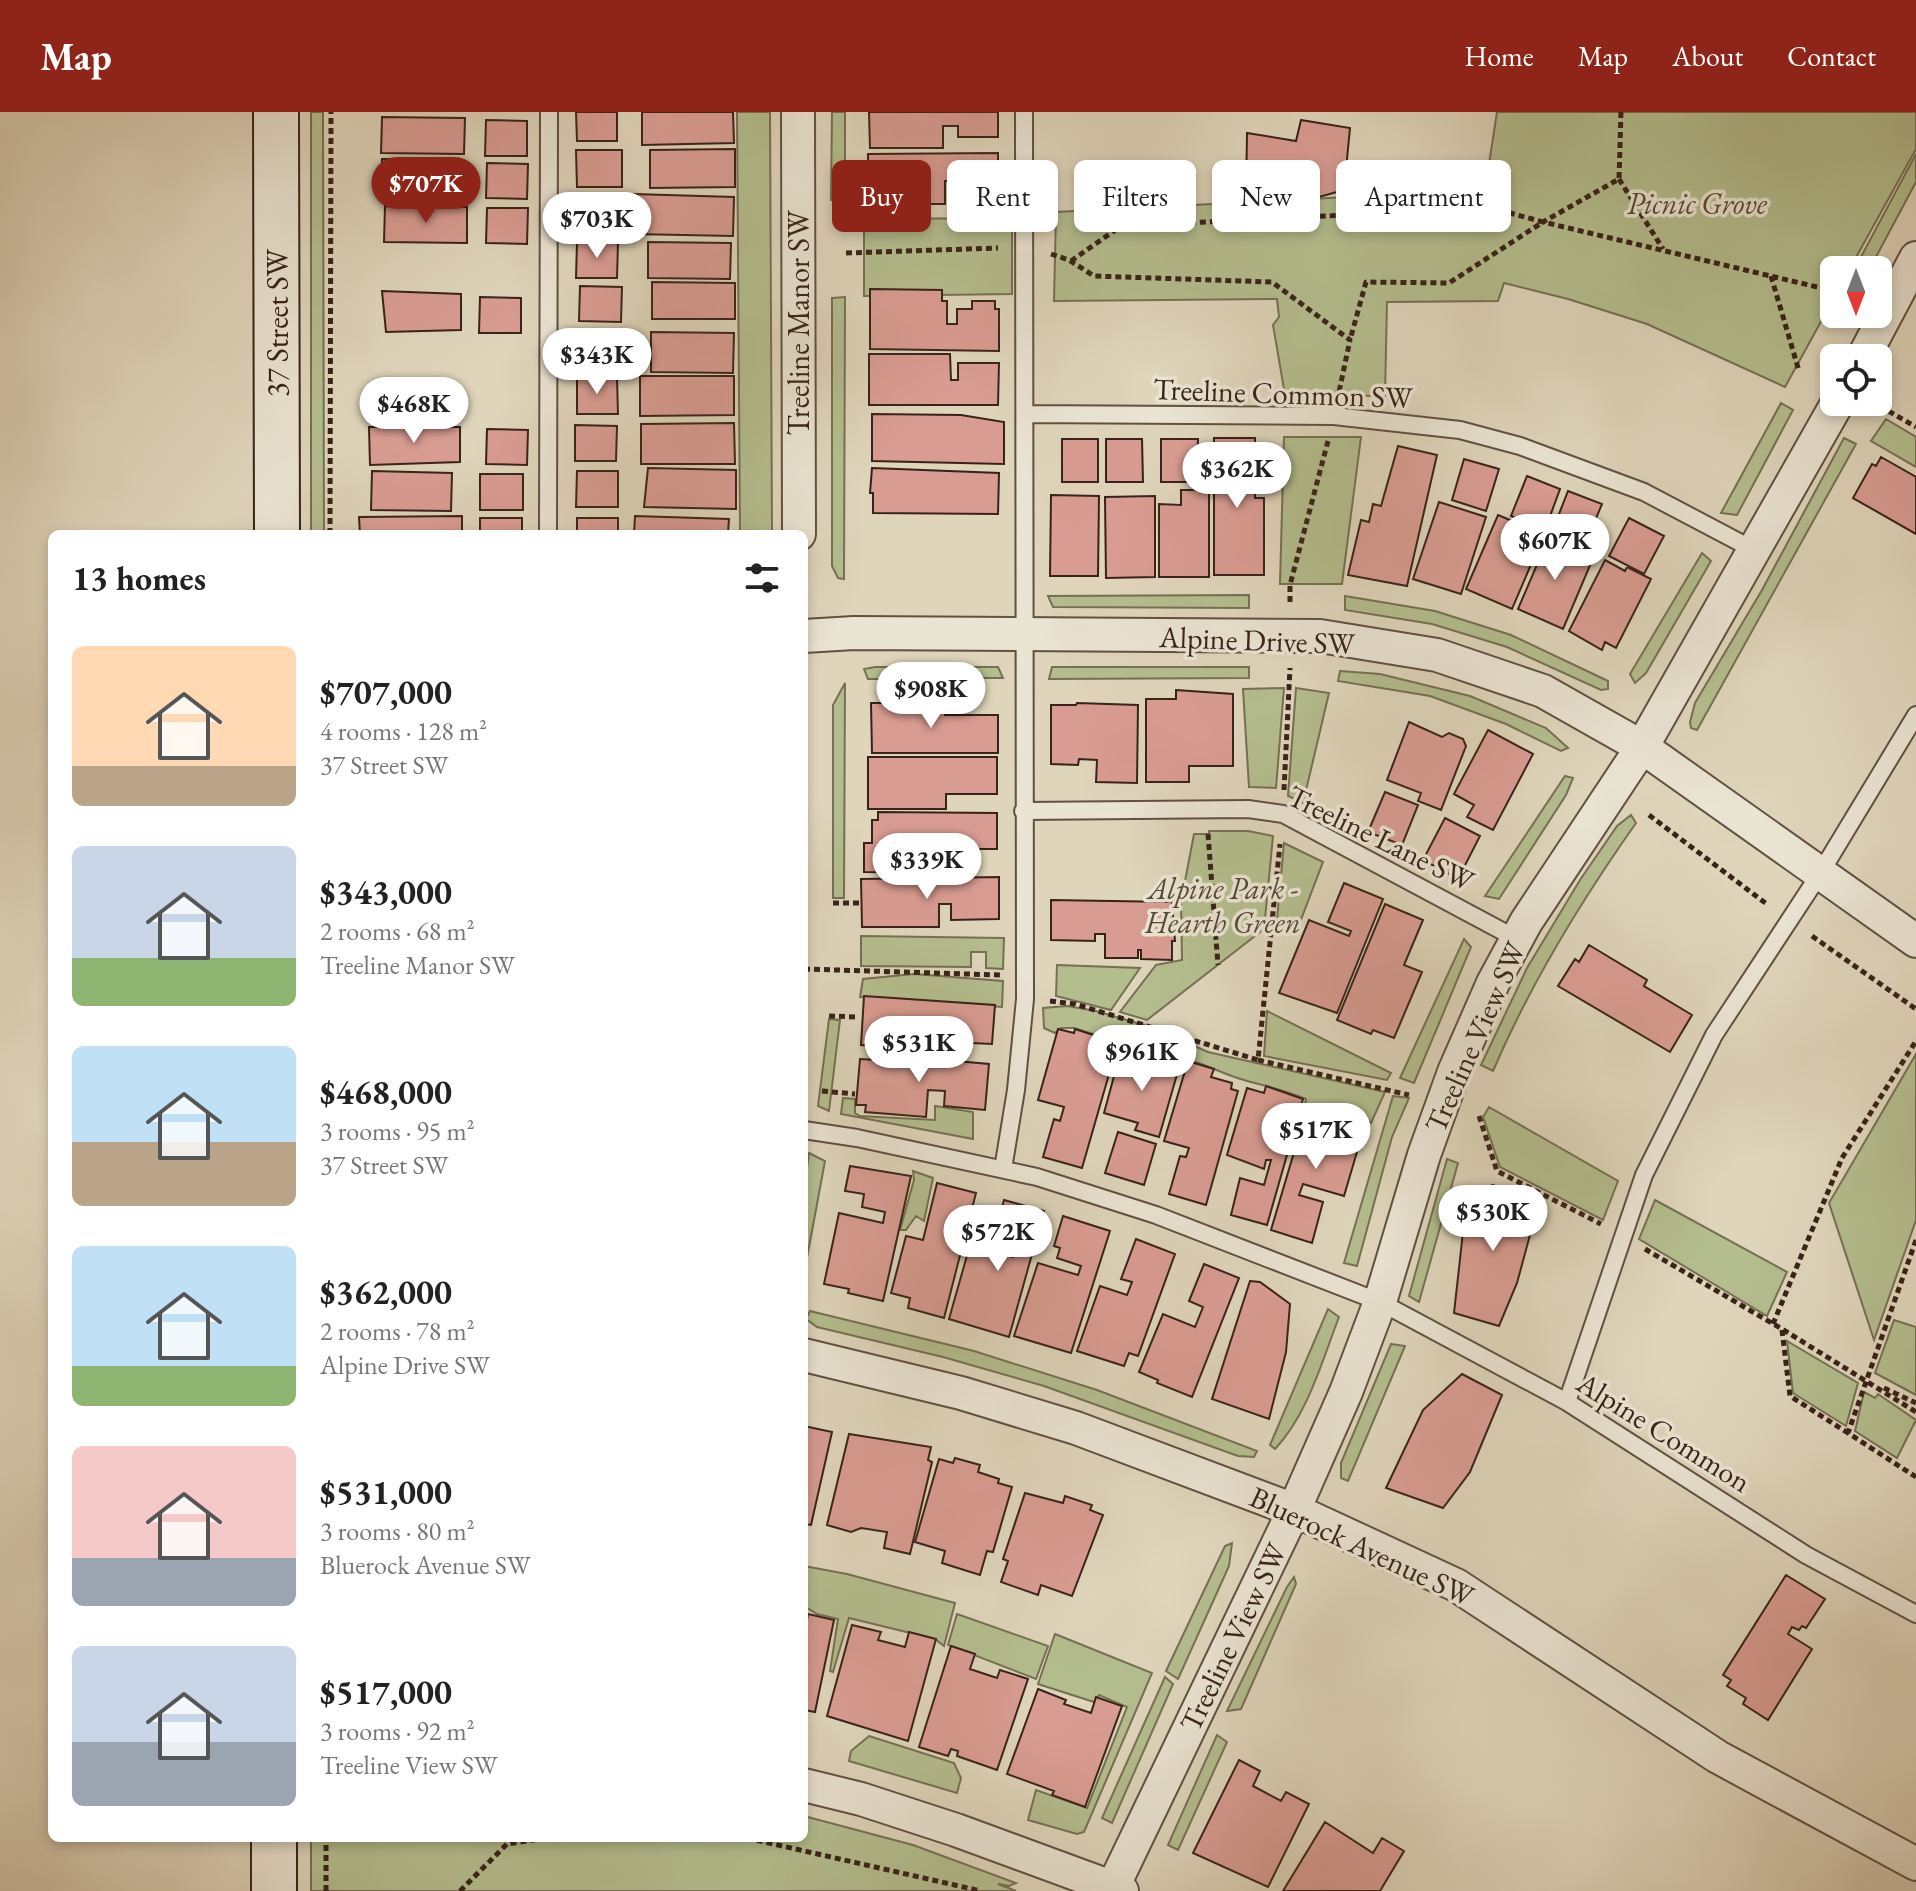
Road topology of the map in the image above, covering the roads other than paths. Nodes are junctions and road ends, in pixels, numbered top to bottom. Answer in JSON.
{"nodes":[{"id":1,"x":276,"y":112,"type":"edge"},
{"id":2,"x":549,"y":112,"type":"edge"},
{"id":3,"x":798,"y":112,"type":"edge"},
{"id":4,"x":1024,"y":112,"type":"edge"},
{"id":5,"x":1916,"y":258,"type":"edge"},
{"id":6,"x":1870,"y":344,"type":"edge"},
{"id":7,"x":1025,"y":414,"type":"junction"},
{"id":8,"x":1830,"y":416,"type":"edge"},
{"id":9,"x":277,"y":530,"type":"edge"},
{"id":10,"x":548,"y":530,"type":"edge"},
{"id":11,"x":799,"y":530,"type":"edge"},
{"id":12,"x":1754,"y":550,"type":"junction"},
{"id":13,"x":1024,"y":635,"type":"junction"},
{"id":14,"x":808,"y":636,"type":"edge"},
{"id":15,"x":1916,"y":715,"type":"edge"},
{"id":16,"x":1642,"y":747,"type":"junction"},
{"id":17,"x":1023,"y":811,"type":"junction"},
{"id":18,"x":1821,"y":872,"type":"junction"},
{"id":19,"x":1517,"y":939,"type":"junction"},
{"id":20,"x":1916,"y":941,"type":"edge"},
{"id":21,"x":808,"y":1131,"type":"edge"},
{"id":22,"x":1003,"y":1169,"type":"junction"},
{"id":23,"x":1380,"y":1302,"type":"junction"},
{"id":24,"x":808,"y":1356,"type":"edge"},
{"id":25,"x":1567,"y":1402,"type":"junction"},
{"id":26,"x":1294,"y":1510,"type":"junction"},
{"id":27,"x":1916,"y":1614,"type":"edge"},
{"id":28,"x":808,"y":1786,"type":"edge"},
{"id":29,"x":274,"y":1842,"type":"edge"},
{"id":30,"x":1916,"y":1864,"type":"edge"},
{"id":31,"x":1118,"y":1889,"type":"edge"},
{"id":32,"x":274,"y":1891,"type":"edge"}],
"edges":[{"from":1,"to":9,"type":"street","name":"37 Street SW"},
{"from":2,"to":10,"type":"lane"},
{"from":3,"to":11,"type":"street","name":"Treeline Manor SW"},
{"from":4,"to":7,"type":"lane"},
{"from":5,"to":6,"type":"street"},
{"from":7,"to":12,"type":"lane","name":"Treeline Common SW"},
{"from":7,"to":13,"type":"lane"},
{"from":8,"to":12,"type":"street","name":"Treeline View SW"},
{"from":12,"to":16,"type":"street","name":"Treeline View SW"},
{"from":13,"to":14,"type":"street","name":"Alpine Drive SW"},
{"from":13,"to":16,"type":"street","name":"Alpine Drive SW"},
{"from":13,"to":17,"type":"lane"},
{"from":15,"to":18,"type":"lane"},
{"from":16,"to":18,"type":"street","name":"Alpine Drive SW"},
{"from":16,"to":19,"type":"street","name":"Treeline View SW"},
{"from":17,"to":19,"type":"lane","name":"Treeline Lane SW"},
{"from":17,"to":22,"type":"lane"},
{"from":18,"to":20,"type":"street","name":"Alpine Drive SW"},
{"from":18,"to":25,"type":"lane"},
{"from":19,"to":23,"type":"street","name":"Treeline View SW"},
{"from":21,"to":22,"type":"lane"},
{"from":22,"to":23,"type":"lane"},
{"from":23,"to":25,"type":"lane","name":"Alpine Common"},
{"from":23,"to":26,"type":"street","name":"Treeline View SW"},
{"from":24,"to":26,"type":"street","name":"Bluerock Avenue SW"},
{"from":25,"to":27,"type":"lane","name":"Alpine Common"},
{"from":26,"to":30,"type":"street","name":"Bluerock Avenue SW"},
{"from":26,"to":31,"type":"street","name":"Treeline View SW"},
{"from":28,"to":31,"type":"street"},
{"from":29,"to":32,"type":"street"}]}
